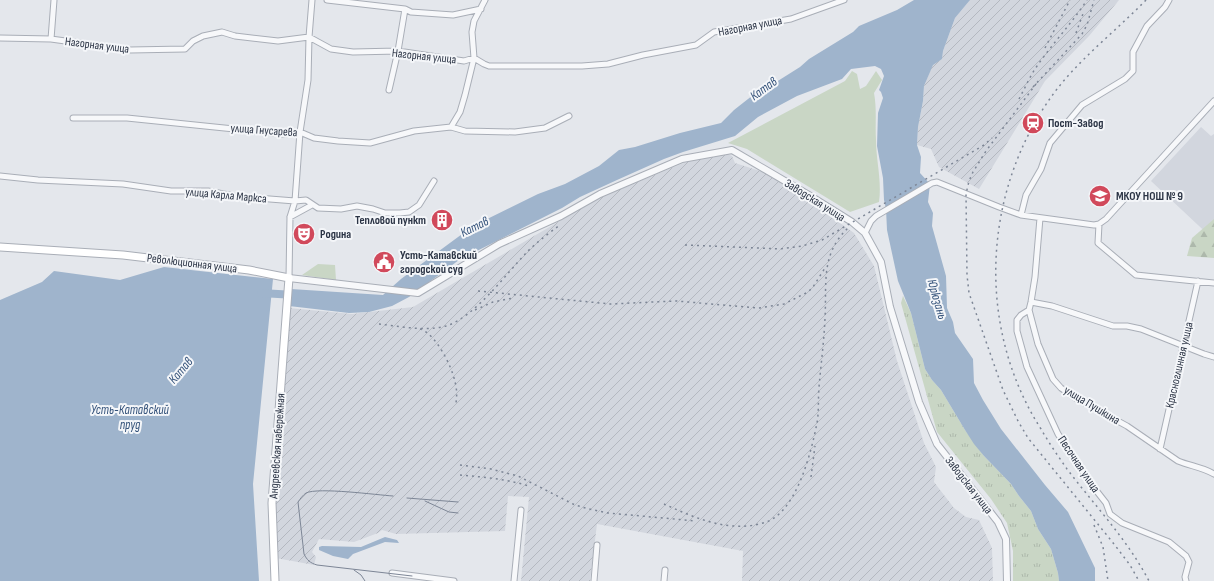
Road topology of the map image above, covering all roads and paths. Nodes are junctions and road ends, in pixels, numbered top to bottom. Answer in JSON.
{"nodes":[{"id":1,"x":54,"y":0,"type":"edge"},
{"id":2,"x":312,"y":0,"type":"edge"},
{"id":3,"x":327,"y":0,"type":"edge"},
{"id":4,"x":485,"y":0,"type":"edge"},
{"id":5,"x":844,"y":0,"type":"edge"},
{"id":6,"x":1169,"y":0,"type":"edge"},
{"id":7,"x":405,"y":9,"type":"junction"},
{"id":8,"x":480,"y":10,"type":"junction"},
{"id":9,"x":309,"y":37,"type":"junction"},
{"id":10,"x":0,"y":38,"type":"edge"},
{"id":11,"x":51,"y":39,"type":"junction"},
{"id":12,"x":398,"y":51,"type":"junction"},
{"id":13,"x":474,"y":58,"type":"junction"},
{"id":14,"x":389,"y":90,"type":"dead end"},
{"id":15,"x":1214,"y":101,"type":"edge"},
{"id":16,"x":569,"y":116,"type":"dead end"},
{"id":17,"x":73,"y":118,"type":"dead end"},
{"id":18,"x":451,"y":127,"type":"junction"},
{"id":19,"x":300,"y":132,"type":"junction"},
{"id":20,"x":0,"y":176,"type":"edge"},
{"id":21,"x":434,"y":181,"type":"dead end"},
{"id":22,"x":295,"y":201,"type":"junction"},
{"id":23,"x":312,"y":205,"type":"junction"},
{"id":24,"x":1021,"y":215,"type":"junction"},
{"id":25,"x":290,"y":216,"type":"junction"},
{"id":26,"x":1040,"y":218,"type":"junction"},
{"id":27,"x":1099,"y":224,"type":"junction"},
{"id":28,"x":865,"y":233,"type":"junction"},
{"id":29,"x":0,"y":247,"type":"edge"},
{"id":30,"x":289,"y":278,"type":"junction"},
{"id":31,"x":1198,"y":281,"type":"junction"},
{"id":32,"x":1214,"y":282,"type":"edge"},
{"id":33,"x":418,"y":292,"type":"joint"},
{"id":34,"x":1031,"y":302,"type":"junction"},
{"id":35,"x":1028,"y":310,"type":"junction"},
{"id":36,"x":1184,"y":346,"type":"junction"},
{"id":37,"x":1214,"y":357,"type":"edge"},
{"id":38,"x":1160,"y":449,"type":"junction"},
{"id":39,"x":1214,"y":474,"type":"edge"},
{"id":40,"x":521,"y":510,"type":"dead end"},
{"id":41,"x":597,"y":545,"type":"dead end"},
{"id":42,"x":665,"y":570,"type":"dead end"},
{"id":43,"x":392,"y":573,"type":"dead end"},
{"id":44,"x":440,"y":580,"type":"edge"},
{"id":45,"x":275,"y":581,"type":"edge"},
{"id":46,"x":454,"y":581,"type":"edge"},
{"id":47,"x":514,"y":581,"type":"edge"},
{"id":48,"x":594,"y":581,"type":"edge"},
{"id":49,"x":664,"y":581,"type":"edge"},
{"id":50,"x":1007,"y":581,"type":"edge"},
{"id":51,"x":1186,"y":581,"type":"edge"}],
"edges":[{"from":1,"to":11,"type":"street"},
{"from":2,"to":9,"type":"street"},
{"from":3,"to":7,"type":"street"},
{"from":4,"to":8,"type":"street"},
{"from":5,"to":13,"type":"street","name":"Нагорная улица"},
{"from":6,"to":24,"type":"street"},
{"from":7,"to":8,"type":"street"},
{"from":7,"to":12,"type":"street"},
{"from":8,"to":13,"type":"street"},
{"from":9,"to":11,"type":"street","name":"Нагорная улица"},
{"from":9,"to":12,"type":"street","name":"Нагорная улица"},
{"from":9,"to":19,"type":"street"},
{"from":10,"to":11,"type":"street","name":"Нагорная улица"},
{"from":12,"to":13,"type":"street","name":"Нагорная улица"},
{"from":12,"to":14,"type":"street"},
{"from":13,"to":18,"type":"street"},
{"from":15,"to":27,"type":"street"},
{"from":16,"to":18,"type":"street","name":"улица Гнусарева"},
{"from":17,"to":19,"type":"street","name":"улица Гнусарева"},
{"from":18,"to":19,"type":"street","name":"улица Гнусарева"},
{"from":19,"to":22,"type":"street"},
{"from":20,"to":22,"type":"street","name":"улица Карла Маркса"},
{"from":21,"to":23,"type":"street","name":"улица Карла Маркса"},
{"from":22,"to":23,"type":"street","name":"улица Карла Маркса"},
{"from":22,"to":25,"type":"street"},
{"from":23,"to":25,"type":"street"},
{"from":24,"to":26,"type":"street"},
{"from":24,"to":28,"type":"street"},
{"from":25,"to":30,"type":"street"},
{"from":26,"to":27,"type":"street"},
{"from":26,"to":34,"type":"street"},
{"from":27,"to":31,"type":"street"},
{"from":28,"to":33,"type":"street","name":"Заводская улица"},
{"from":28,"to":50,"type":"street","name":"Заводская улица"},
{"from":29,"to":30,"type":"main road","name":"Революционная улица"},
{"from":30,"to":33,"type":"street","name":"Революционная улица"},
{"from":30,"to":45,"type":"main road","name":"Андреевская набережная"},
{"from":31,"to":32,"type":"street"},
{"from":31,"to":36,"type":"street","name":"Красноглинная улица"},
{"from":34,"to":35,"type":"street"},
{"from":34,"to":36,"type":"street"},
{"from":35,"to":38,"type":"street","name":"улица Пушкина"},
{"from":35,"to":51,"type":"street","name":"Песочная улица"},
{"from":36,"to":37,"type":"street"},
{"from":36,"to":38,"type":"street","name":"Красноглинная улица"},
{"from":38,"to":39,"type":"street","name":"улица Пушкина"},
{"from":40,"to":47,"type":"street"},
{"from":41,"to":48,"type":"street"},
{"from":42,"to":49,"type":"street"},
{"from":43,"to":44,"type":"street"},
{"from":44,"to":46,"type":"street"}]}
